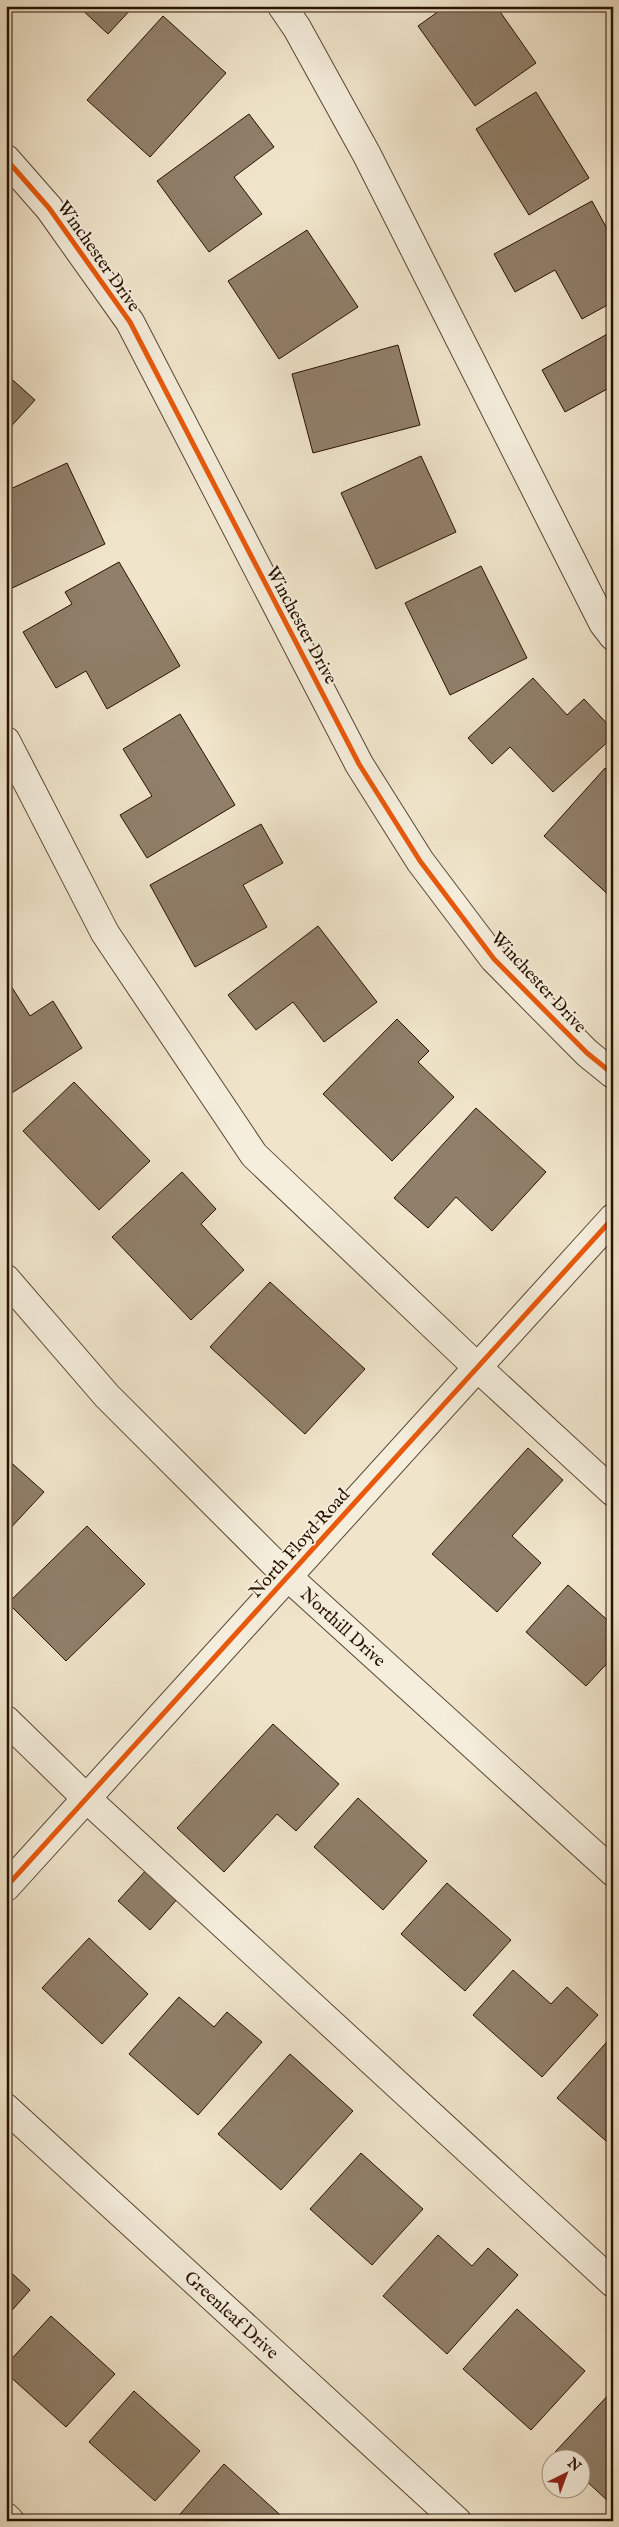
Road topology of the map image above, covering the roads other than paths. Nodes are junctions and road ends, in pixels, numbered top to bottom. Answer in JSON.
{"nodes":[{"id":1,"x":282,"y":6,"type":"edge"},
{"id":2,"x":6,"y":159,"type":"edge"},
{"id":3,"x":613,"y":636,"type":"edge"},
{"id":4,"x":6,"y":742,"type":"edge"},
{"id":5,"x":613,"y":1074,"type":"edge"},
{"id":6,"x":613,"y":1218,"type":"edge"},
{"id":7,"x":6,"y":1279,"type":"edge"},
{"id":8,"x":476,"y":1367,"type":"junction"},
{"id":9,"x":613,"y":1492,"type":"edge"},
{"id":10,"x":287,"y":1576,"type":"junction"},
{"id":11,"x":6,"y":1720,"type":"edge"},
{"id":12,"x":86,"y":1798,"type":"junction"},
{"id":13,"x":613,"y":1872,"type":"edge"},
{"id":14,"x":6,"y":1887,"type":"edge"},
{"id":15,"x":6,"y":2108,"type":"edge"},
{"id":16,"x":613,"y":2283,"type":"edge"},
{"id":17,"x":6,"y":2517,"type":"edge"},
{"id":18,"x":10,"y":2521,"type":"edge"},
{"id":19,"x":457,"y":2521,"type":"edge"}],
"edges":[{"from":1,"to":3,"type":"street"},
{"from":2,"to":5,"type":"street","name":"Winchester Drive"},
{"from":4,"to":8,"type":"street"},
{"from":6,"to":8,"type":"street","name":"North Floyd Road"},
{"from":7,"to":10,"type":"street","name":"Northill Drive"},
{"from":8,"to":9,"type":"street"},
{"from":8,"to":10,"type":"street","name":"North Floyd Road"},
{"from":10,"to":12,"type":"street","name":"North Floyd Road"},
{"from":10,"to":13,"type":"street","name":"Northill Drive"},
{"from":11,"to":12,"type":"street"},
{"from":12,"to":14,"type":"street","name":"North Floyd Road"},
{"from":12,"to":16,"type":"street"},
{"from":15,"to":19,"type":"street","name":"Greenleaf Drive"},
{"from":17,"to":18,"type":"street"}]}
